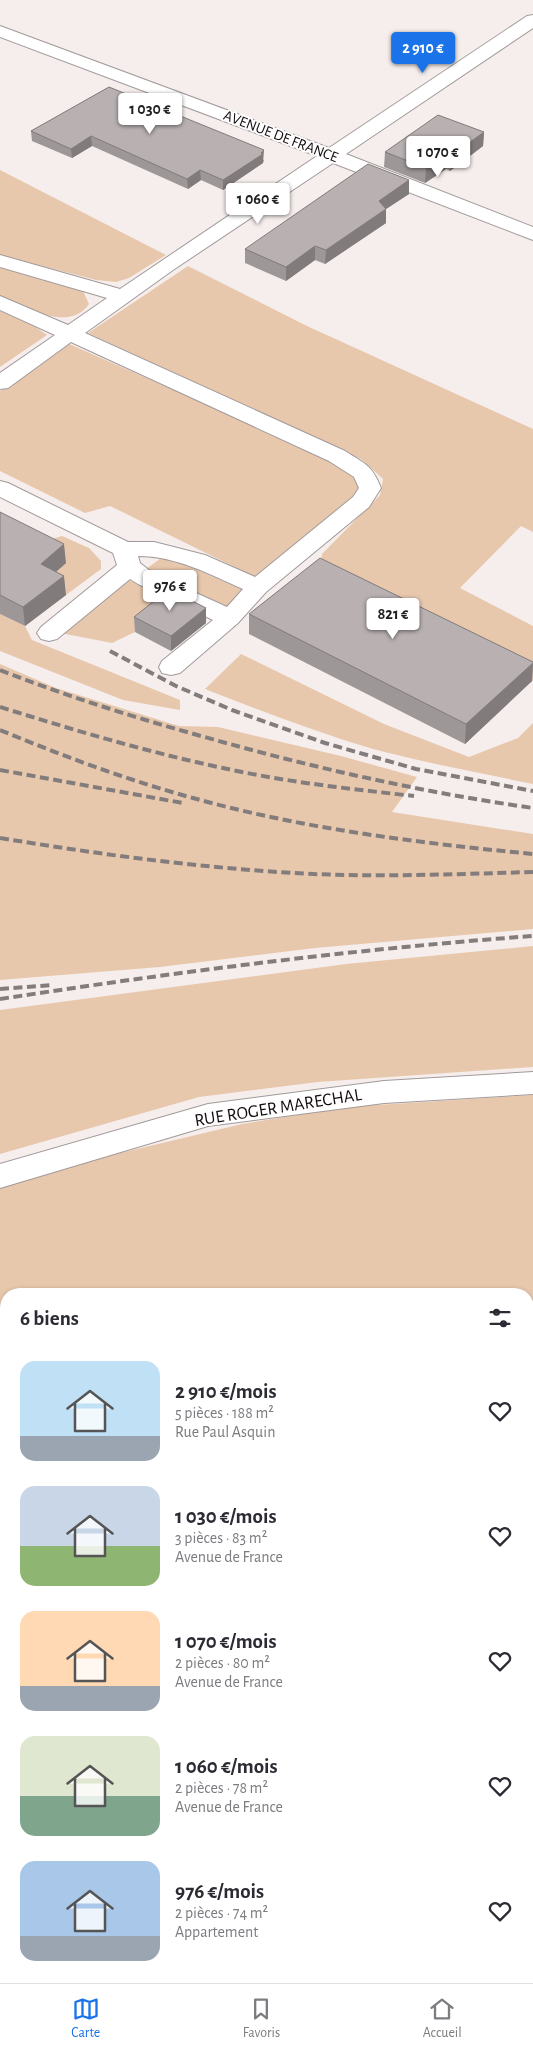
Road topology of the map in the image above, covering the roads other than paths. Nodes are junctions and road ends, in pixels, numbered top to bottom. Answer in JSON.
{"nodes":[{"id":1,"x":533,"y":20,"type":"edge"},
{"id":2,"x":0,"y":31,"type":"edge"},
{"id":3,"x":331,"y":155,"type":"junction"},
{"id":4,"x":533,"y":234,"type":"edge"},
{"id":5,"x":0,"y":261,"type":"edge"},
{"id":6,"x":123,"y":296,"type":"junction"},
{"id":7,"x":0,"y":302,"type":"edge"},
{"id":8,"x":69,"y":334,"type":"junction"},
{"id":9,"x":0,"y":383,"type":"edge"},
{"id":10,"x":0,"y":488,"type":"edge"},
{"id":11,"x":126,"y":558,"type":"junction"},
{"id":12,"x":258,"y":587,"type":"junction"},
{"id":13,"x":230,"y":618,"type":"junction"},
{"id":14,"x":49,"y":633,"type":"dead end"},
{"id":15,"x":171,"y":667,"type":"dead end"},
{"id":16,"x":533,"y":1084,"type":"edge"},
{"id":17,"x":0,"y":1176,"type":"edge"}],
"edges":[{"from":1,"to":3,"type":"street"},
{"from":2,"to":3,"type":"street","name":"AVENUE DE FRANCE"},
{"from":3,"to":4,"type":"street","name":"AVENUE DE FRANCE"},
{"from":3,"to":6,"type":"street"},
{"from":5,"to":6,"type":"street"},
{"from":6,"to":8,"type":"street"},
{"from":7,"to":8,"type":"street"},
{"from":8,"to":9,"type":"street"},
{"from":8,"to":12,"type":"street"},
{"from":10,"to":11,"type":"street"},
{"from":11,"to":12,"type":"street"},
{"from":11,"to":13,"type":"street"},
{"from":11,"to":14,"type":"street"},
{"from":12,"to":13,"type":"street"},
{"from":13,"to":15,"type":"street"},
{"from":16,"to":17,"type":"street","name":"RUE ROGER MARECHAL"}]}
